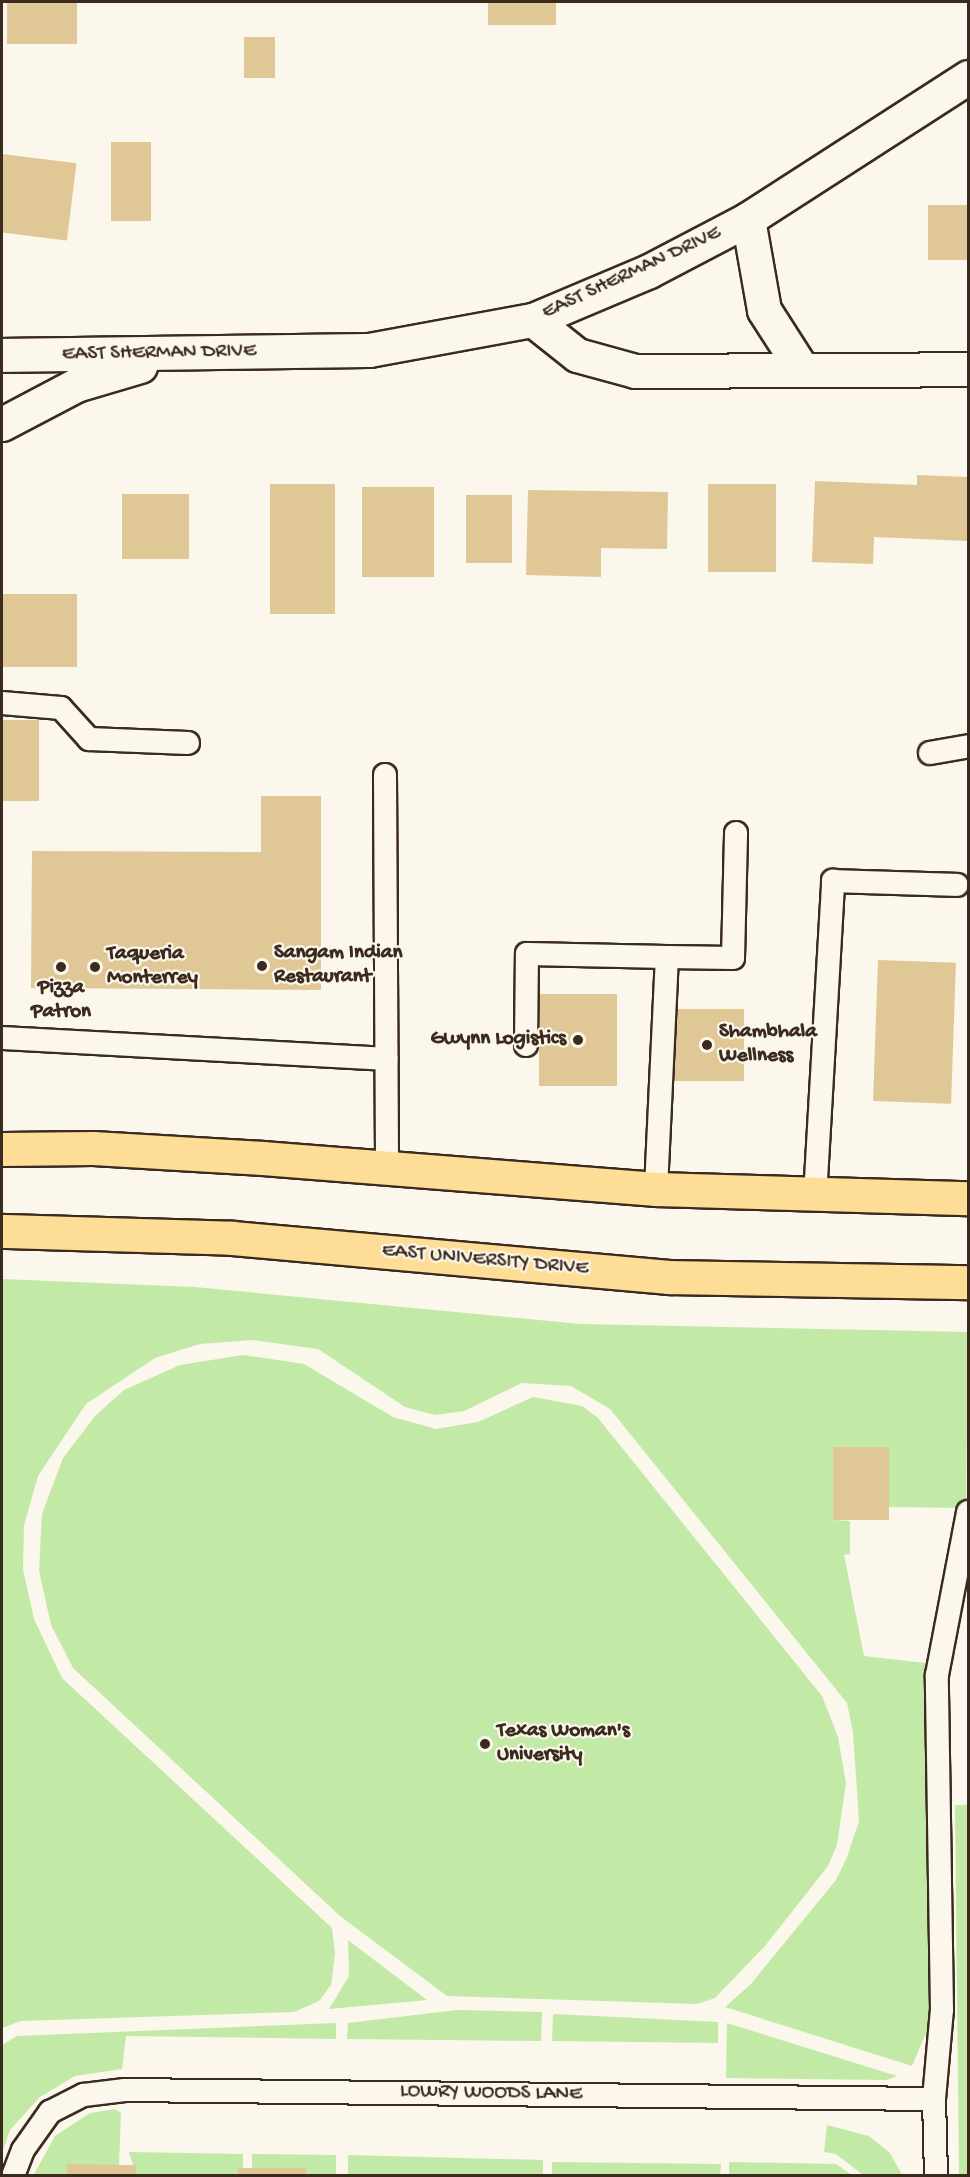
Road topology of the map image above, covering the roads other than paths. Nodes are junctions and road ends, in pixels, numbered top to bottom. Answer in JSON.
{"nodes":[{"id":1,"x":969,"y":77,"type":"edge"},
{"id":2,"x":748,"y":219,"type":"junction"},
{"id":3,"x":533,"y":320,"type":"junction"},
{"id":4,"x":2,"y":355,"type":"edge"},
{"id":5,"x":178,"y":356,"type":"junction"},
{"id":6,"x":800,"y":366,"type":"junction"},
{"id":7,"x":969,"y":369,"type":"edge"},
{"id":8,"x":2,"y":424,"type":"edge"},
{"id":9,"x":2,"y":704,"type":"edge"},
{"id":10,"x":188,"y":743,"type":"dead end"},
{"id":11,"x":969,"y":746,"type":"edge"},
{"id":12,"x":930,"y":753,"type":"dead end"},
{"id":13,"x":385,"y":775,"type":"dead end"},
{"id":14,"x":736,"y":833,"type":"dead end"},
{"id":15,"x":957,"y":885,"type":"dead end"},
{"id":16,"x":667,"y":957,"type":"junction"},
{"id":17,"x":2,"y":1038,"type":"edge"},
{"id":18,"x":526,"y":1045,"type":"dead end"},
{"id":19,"x":386,"y":1059,"type":"junction"},
{"id":20,"x":2,"y":1149,"type":"edge"},
{"id":21,"x":387,"y":1167,"type":"junction"},
{"id":22,"x":656,"y":1189,"type":"junction"},
{"id":23,"x":815,"y":1197,"type":"junction"},
{"id":24,"x":969,"y":1198,"type":"edge"},
{"id":25,"x":2,"y":1231,"type":"edge"},
{"id":26,"x":969,"y":1282,"type":"edge"},
{"id":27,"x":969,"y":1512,"type":"edge"},
{"id":28,"x":934,"y":2099,"type":"junction"},
{"id":29,"x":13,"y":2175,"type":"edge"},
{"id":30,"x":936,"y":2175,"type":"edge"}],
"edges":[{"from":1,"to":2,"type":"main road","name":"EAST SHERMAN DRIVE"},
{"from":2,"to":3,"type":"main road","name":"EAST SHERMAN DRIVE"},
{"from":2,"to":6,"type":"main road"},
{"from":3,"to":5,"type":"main road","name":"EAST SHERMAN DRIVE"},
{"from":3,"to":6,"type":"main road"},
{"from":4,"to":5,"type":"main road","name":"EAST SHERMAN DRIVE"},
{"from":5,"to":8,"type":"main road"},
{"from":6,"to":7,"type":"main road"},
{"from":9,"to":10,"type":"lane"},
{"from":11,"to":12,"type":"lane"},
{"from":13,"to":19,"type":"lane"},
{"from":14,"to":16,"type":"lane"},
{"from":15,"to":23,"type":"lane"},
{"from":16,"to":18,"type":"lane"},
{"from":16,"to":22,"type":"lane"},
{"from":17,"to":19,"type":"lane"},
{"from":19,"to":21,"type":"lane"},
{"from":20,"to":21,"type":"main road"},
{"from":21,"to":22,"type":"main road"},
{"from":22,"to":23,"type":"main road"},
{"from":23,"to":24,"type":"main road"},
{"from":25,"to":26,"type":"main road","name":"EAST UNIVERSITY DRIVE"},
{"from":27,"to":28,"type":"lane"},
{"from":28,"to":29,"type":"lane","name":"LOWRY WOODS LANE"},
{"from":28,"to":30,"type":"lane"}]}
